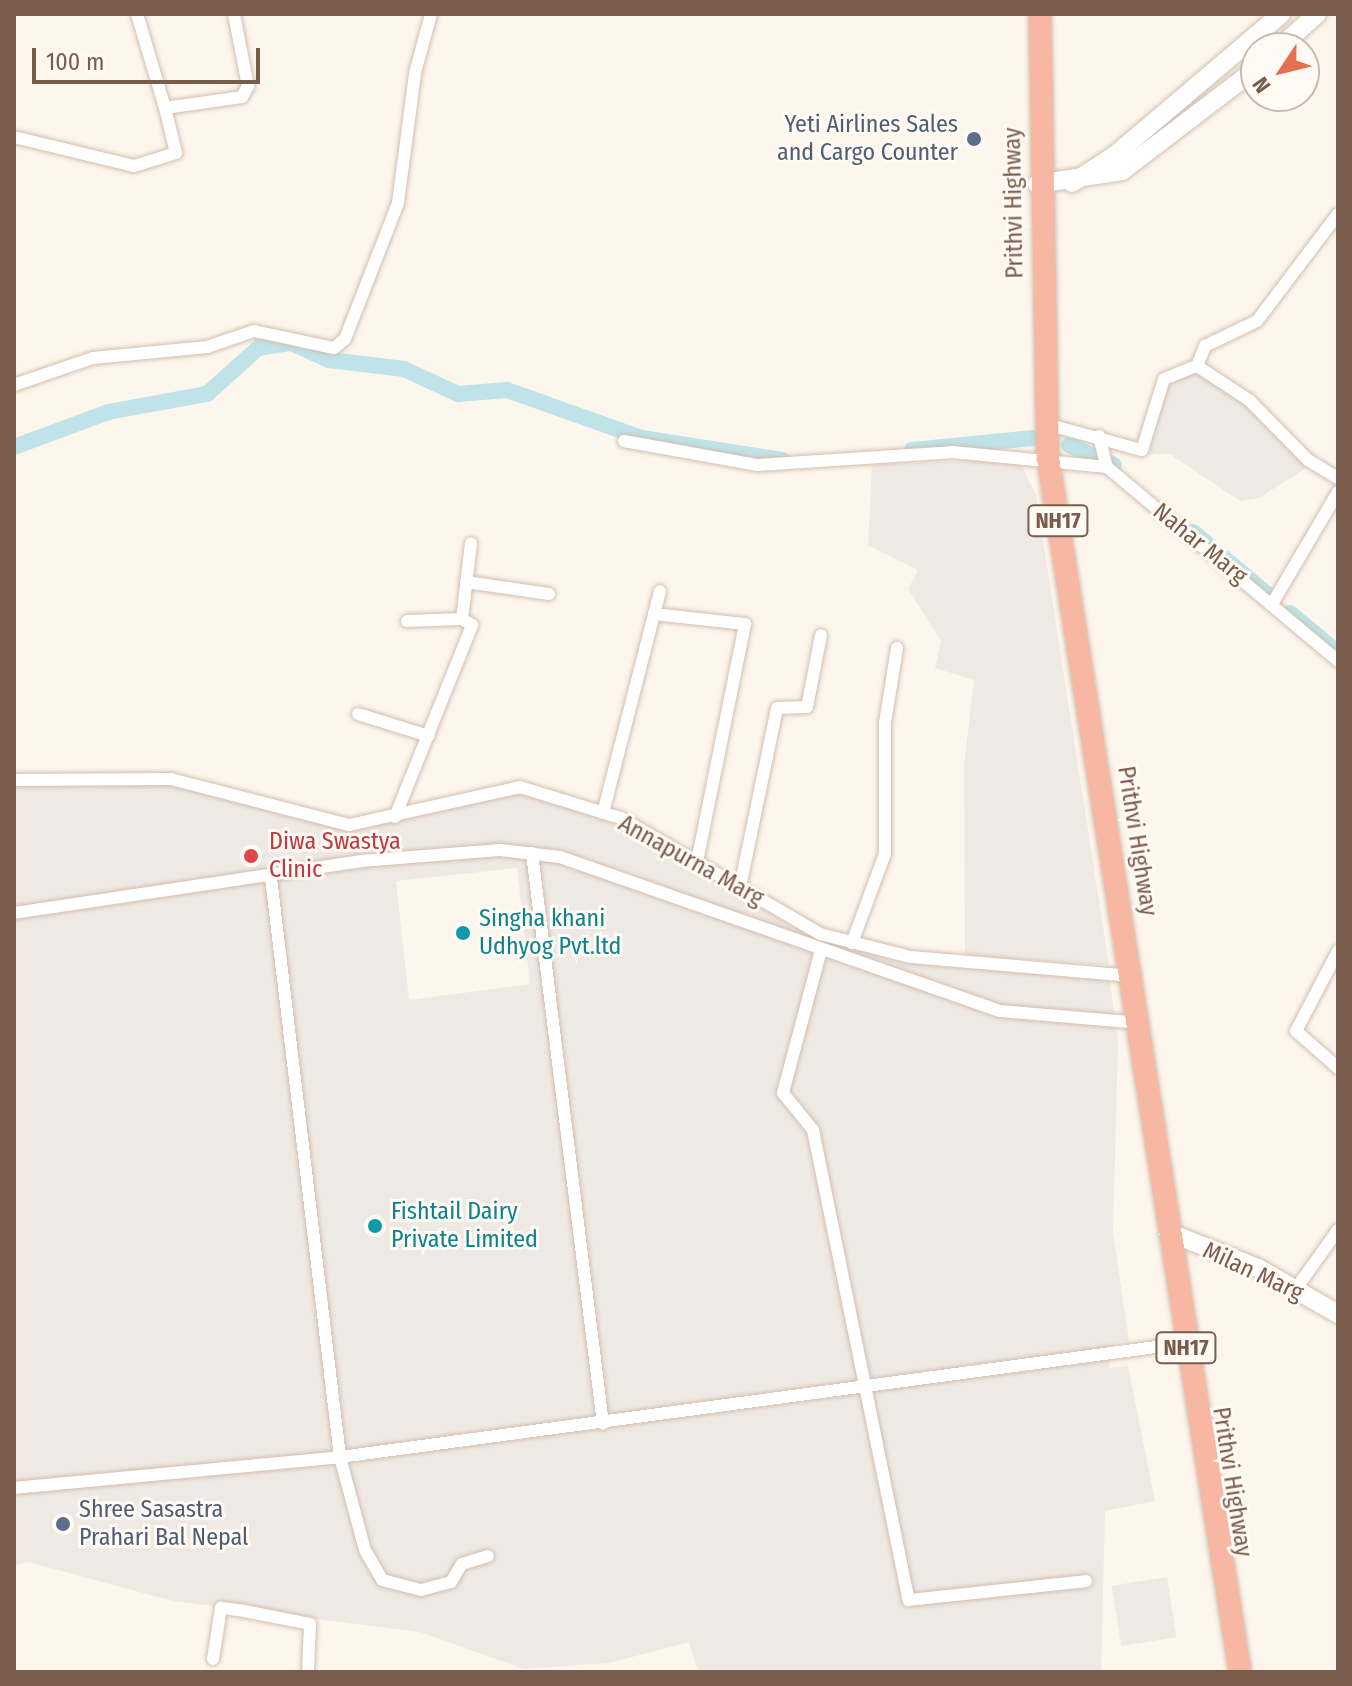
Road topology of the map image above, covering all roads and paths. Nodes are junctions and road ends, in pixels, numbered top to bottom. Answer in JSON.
{"nodes":[{"id":1,"x":137,"y":14,"type":"edge"},
{"id":2,"x":234,"y":14,"type":"edge"},
{"id":3,"x":431,"y":14,"type":"edge"},
{"id":4,"x":1040,"y":14,"type":"edge"},
{"id":5,"x":1281,"y":14,"type":"edge"},
{"id":6,"x":1317,"y":14,"type":"edge"},
{"id":7,"x":1297,"y":32,"type":"edge"},
{"id":8,"x":1240,"y":81,"type":"edge"},
{"id":9,"x":165,"y":108,"type":"junction"},
{"id":10,"x":14,"y":137,"type":"edge"},
{"id":11,"x":1072,"y":183,"type":"junction"},
{"id":12,"x":1037,"y":184,"type":"junction"},
{"id":13,"x":1338,"y":214,"type":"edge"},
{"id":14,"x":1197,"y":366,"type":"junction"},
{"id":15,"x":14,"y":385,"type":"edge"},
{"id":16,"x":1046,"y":424,"type":"junction"},
{"id":17,"x":1099,"y":436,"type":"junction"},
{"id":18,"x":624,"y":441,"type":"dead end"},
{"id":19,"x":1048,"y":458,"type":"junction"},
{"id":20,"x":1107,"y":467,"type":"junction"},
{"id":21,"x":1338,"y":478,"type":"edge"},
{"id":22,"x":1338,"y":492,"type":"edge"},
{"id":23,"x":471,"y":544,"type":"dead end"},
{"id":24,"x":466,"y":582,"type":"junction"},
{"id":25,"x":660,"y":591,"type":"dead end"},
{"id":26,"x":549,"y":594,"type":"dead end"},
{"id":27,"x":1272,"y":604,"type":"junction"},
{"id":28,"x":654,"y":614,"type":"junction"},
{"id":29,"x":462,"y":619,"type":"junction"},
{"id":30,"x":407,"y":621,"type":"dead end"},
{"id":31,"x":821,"y":635,"type":"dead end"},
{"id":32,"x":897,"y":648,"type":"dead end"},
{"id":33,"x":1338,"y":661,"type":"edge"},
{"id":34,"x":358,"y":714,"type":"dead end"},
{"id":35,"x":429,"y":736,"type":"junction"},
{"id":36,"x":14,"y":780,"type":"edge"},
{"id":37,"x":603,"y":813,"type":"junction"},
{"id":38,"x":395,"y":817,"type":"junction"},
{"id":39,"x":532,"y":853,"type":"junction"},
{"id":40,"x":697,"y":863,"type":"junction"},
{"id":41,"x":271,"y":878,"type":"junction"},
{"id":42,"x":740,"y":887,"type":"junction"},
{"id":43,"x":14,"y":913,"type":"edge"},
{"id":44,"x":852,"y":943,"type":"junction"},
{"id":45,"x":821,"y":950,"type":"junction"},
{"id":46,"x":1338,"y":951,"type":"edge"},
{"id":47,"x":1132,"y":976,"type":"junction"},
{"id":48,"x":1140,"y":1023,"type":"junction"},
{"id":49,"x":1338,"y":1068,"type":"edge"},
{"id":50,"x":1338,"y":1230,"type":"edge"},
{"id":51,"x":1168,"y":1232,"type":"junction"},
{"id":52,"x":1295,"y":1290,"type":"junction"},
{"id":53,"x":1338,"y":1314,"type":"edge"},
{"id":54,"x":1185,"y":1343,"type":"junction"},
{"id":55,"x":863,"y":1386,"type":"junction"},
{"id":56,"x":603,"y":1424,"type":"junction"},
{"id":57,"x":340,"y":1457,"type":"junction"},
{"id":58,"x":14,"y":1488,"type":"edge"},
{"id":59,"x":488,"y":1556,"type":"dead end"},
{"id":60,"x":1086,"y":1581,"type":"dead end"},
{"id":61,"x":213,"y":1659,"type":"dead end"},
{"id":62,"x":308,"y":1672,"type":"edge"},
{"id":63,"x":1240,"y":1672,"type":"edge"}],
"edges":[{"from":1,"to":9,"type":"street"},
{"from":2,"to":9,"type":"street"},
{"from":3,"to":15,"type":"street"},
{"from":4,"to":12,"type":"highway","name":"Prithvi Highway","number":"NH17"},
{"from":5,"to":11,"type":"street"},
{"from":6,"to":7,"type":"street"},
{"from":8,"to":11,"type":"street"},
{"from":9,"to":10,"type":"street"},
{"from":11,"to":12,"type":"street"},
{"from":12,"to":16,"type":"highway","name":"Prithvi Highway","number":"NH17"},
{"from":13,"to":14,"type":"street"},
{"from":14,"to":17,"type":"street"},
{"from":14,"to":21,"type":"street"},
{"from":16,"to":17,"type":"street"},
{"from":16,"to":19,"type":"highway","name":"Prithvi Highway","number":"NH17"},
{"from":17,"to":20,"type":"street"},
{"from":18,"to":19,"type":"street"},
{"from":19,"to":20,"type":"street"},
{"from":19,"to":47,"type":"highway","name":"Prithvi Highway","number":"NH17"},
{"from":20,"to":27,"type":"street","name":"Nahar Marg"},
{"from":22,"to":27,"type":"street"},
{"from":23,"to":24,"type":"street"},
{"from":24,"to":26,"type":"street"},
{"from":24,"to":29,"type":"street"},
{"from":25,"to":28,"type":"street"},
{"from":27,"to":33,"type":"street","name":"Nahar Marg"},
{"from":28,"to":37,"type":"street"},
{"from":28,"to":40,"type":"street"},
{"from":29,"to":30,"type":"street"},
{"from":29,"to":35,"type":"street"},
{"from":31,"to":42,"type":"street"},
{"from":32,"to":44,"type":"street"},
{"from":34,"to":35,"type":"street"},
{"from":35,"to":38,"type":"street"},
{"from":36,"to":38,"type":"street","name":"Annapurna Marg"},
{"from":37,"to":38,"type":"street","name":"Annapurna Marg"},
{"from":37,"to":40,"type":"street","name":"Annapurna Marg"},
{"from":39,"to":41,"type":"street"},
{"from":39,"to":45,"type":"street"},
{"from":39,"to":56,"type":"street"},
{"from":40,"to":42,"type":"street","name":"Annapurna Marg"},
{"from":41,"to":43,"type":"street"},
{"from":41,"to":57,"type":"street"},
{"from":42,"to":44,"type":"street","name":"Annapurna Marg"},
{"from":44,"to":47,"type":"street","name":"Annapurna Marg"},
{"from":45,"to":48,"type":"street"},
{"from":45,"to":55,"type":"street"},
{"from":46,"to":49,"type":"street"},
{"from":47,"to":48,"type":"highway","name":"Prithvi Highway","number":"NH17"},
{"from":48,"to":51,"type":"highway","name":"Prithvi Highway","number":"NH17"},
{"from":50,"to":52,"type":"street"},
{"from":51,"to":52,"type":"street","name":"Milan Marg"},
{"from":51,"to":54,"type":"highway","name":"Prithvi Highway","number":"NH17"},
{"from":52,"to":53,"type":"street","name":"Milan Marg"},
{"from":54,"to":55,"type":"street"},
{"from":54,"to":63,"type":"highway","name":"Prithvi Highway","number":"NH17"},
{"from":55,"to":56,"type":"street"},
{"from":55,"to":60,"type":"street"},
{"from":56,"to":57,"type":"street"},
{"from":57,"to":58,"type":"street"},
{"from":57,"to":59,"type":"street"},
{"from":61,"to":62,"type":"street"}]}
